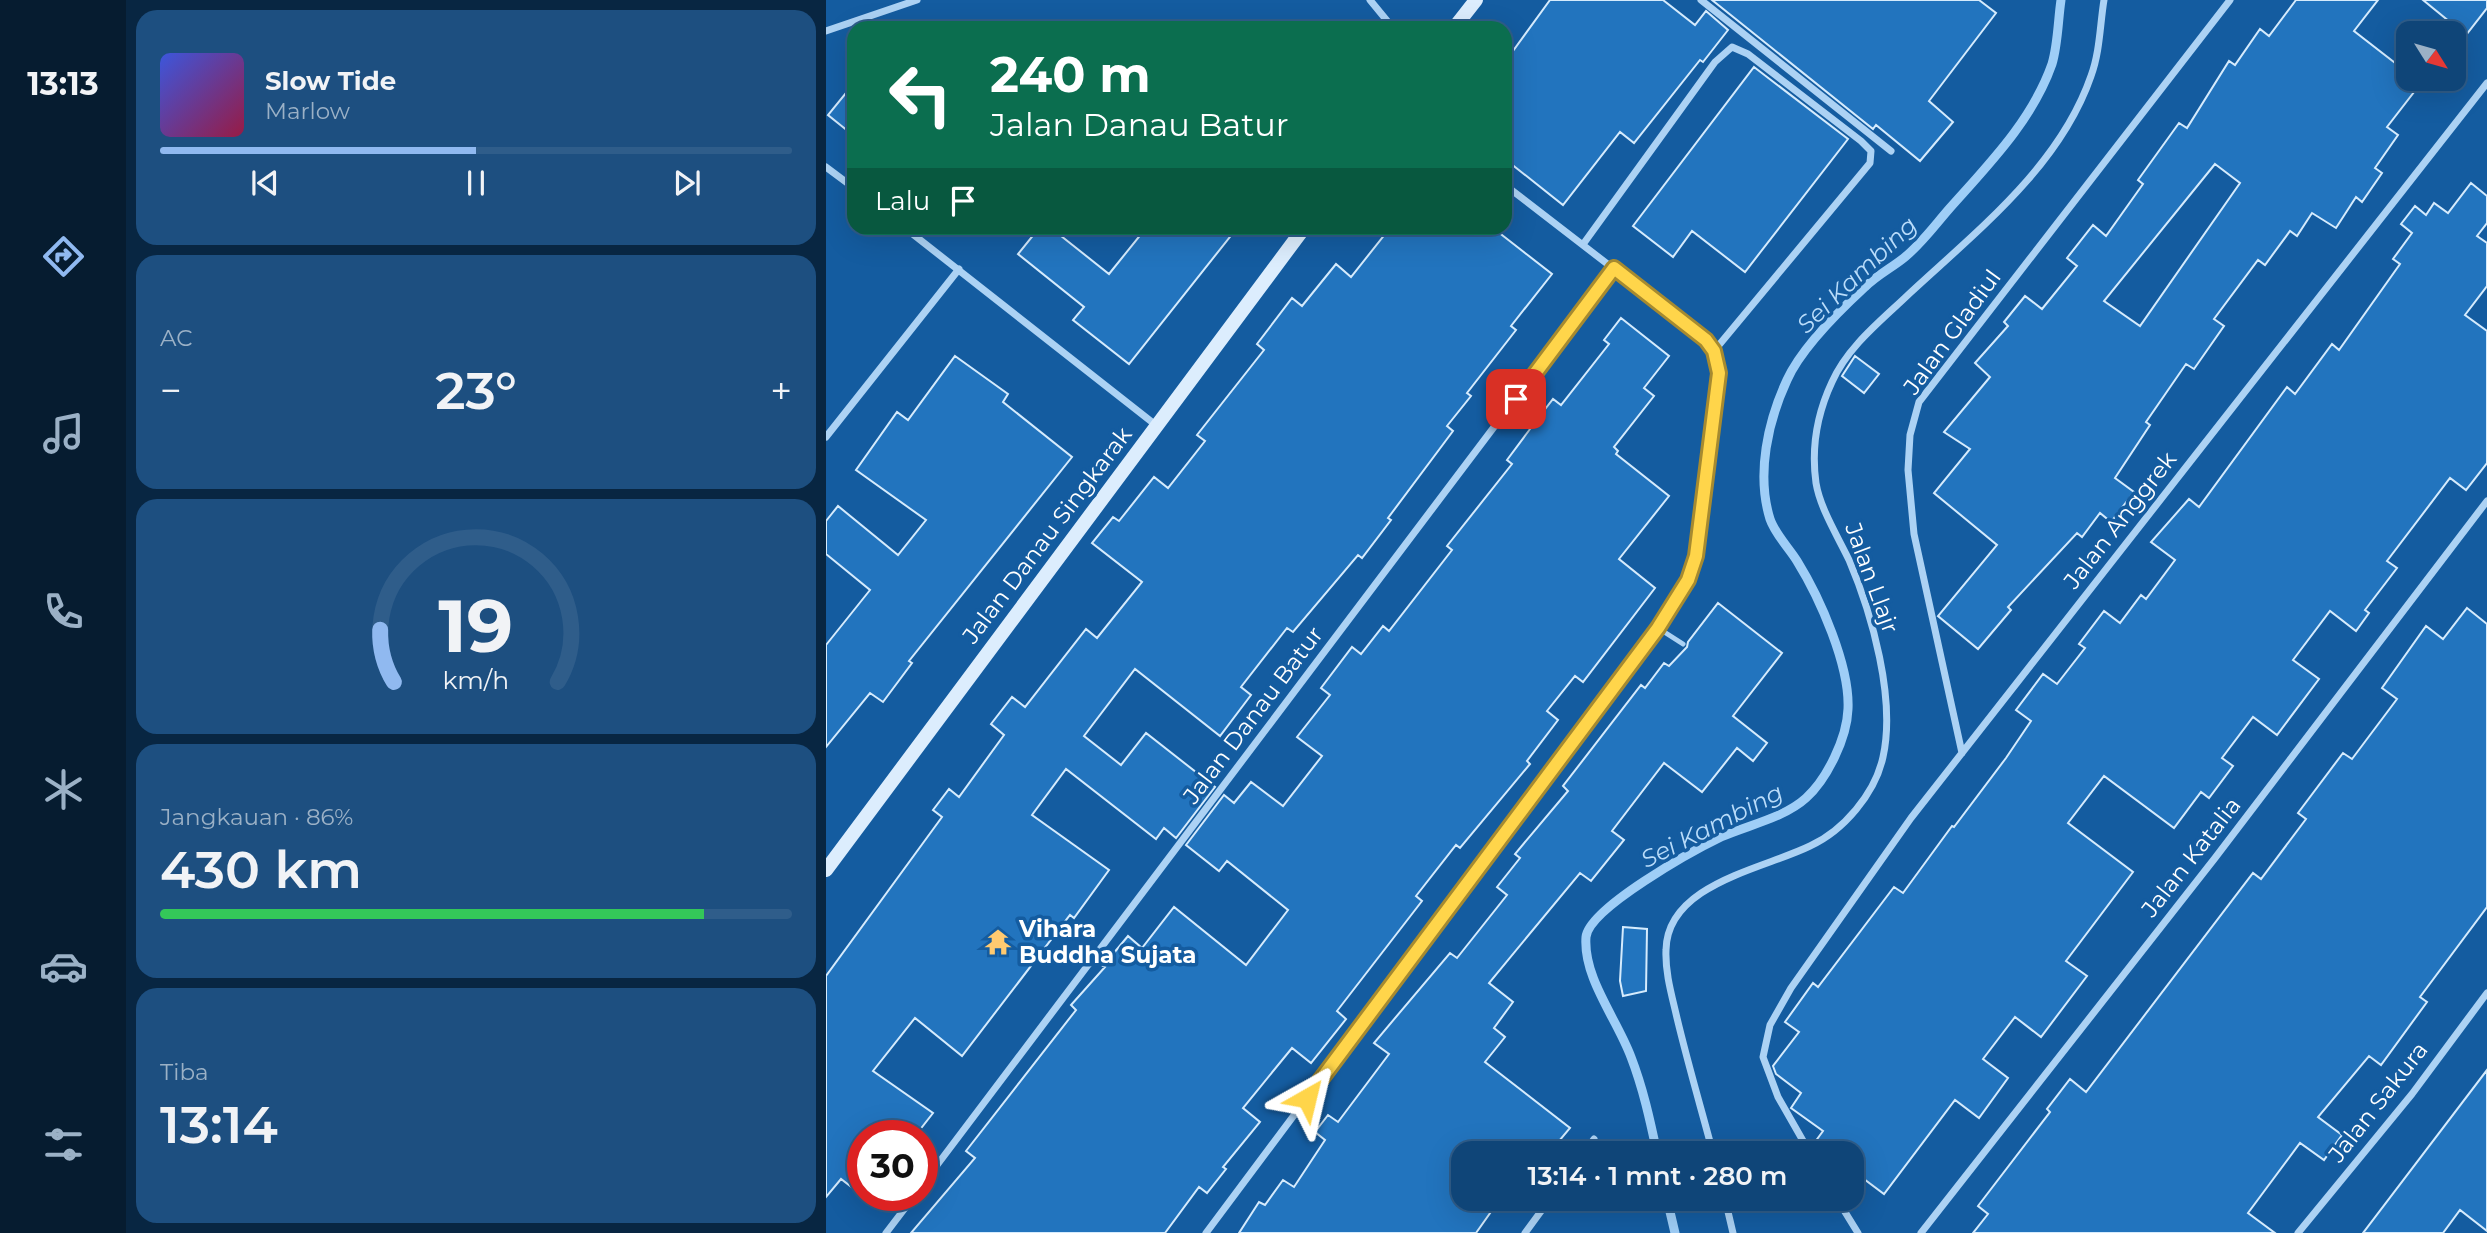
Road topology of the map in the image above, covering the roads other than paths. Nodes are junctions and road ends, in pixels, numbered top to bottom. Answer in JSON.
{"nodes":[{"id":1,"x":917,"y":0,"type":"edge"},
{"id":2,"x":1370,"y":0,"type":"edge"},
{"id":3,"x":1476,"y":0,"type":"edge"},
{"id":4,"x":1701,"y":0,"type":"edge"},
{"id":5,"x":2104,"y":0,"type":"edge"},
{"id":6,"x":2230,"y":0,"type":"edge"},
{"id":7,"x":855,"y":21,"type":"edge"},
{"id":8,"x":1387,"y":21,"type":"edge"},
{"id":9,"x":1460,"y":21,"type":"edge"},
{"id":10,"x":847,"y":24,"type":"edge"},
{"id":11,"x":826,"y":31,"type":"edge"},
{"id":12,"x":2487,"y":83,"type":"edge"},
{"id":13,"x":1891,"y":151,"type":"dead end"},
{"id":14,"x":826,"y":167,"type":"edge"},
{"id":15,"x":847,"y":183,"type":"edge"},
{"id":16,"x":1512,"y":190,"type":"edge"},
{"id":17,"x":914,"y":235,"type":"edge"},
{"id":18,"x":1299,"y":235,"type":"edge"},
{"id":19,"x":1584,"y":243,"type":"junction"},
{"id":20,"x":1614,"y":268,"type":"junction"},
{"id":21,"x":959,"y":269,"type":"junction"},
{"id":22,"x":1714,"y":351,"type":"junction"},
{"id":23,"x":1157,"y":426,"type":"junction"},
{"id":24,"x":826,"y":437,"type":"edge"},
{"id":25,"x":2487,"y":501,"type":"edge"},
{"id":26,"x":1658,"y":628,"type":"junction"},
{"id":27,"x":1683,"y":644,"type":"dead end"},
{"id":28,"x":1962,"y":753,"type":"junction"},
{"id":29,"x":826,"y":870,"type":"edge"},
{"id":30,"x":2487,"y":993,"type":"edge"},
{"id":31,"x":1709,"y":1141,"type":"edge"},
{"id":32,"x":1803,"y":1141,"type":"edge"},
{"id":33,"x":938,"y":1164,"type":"edge"},
{"id":34,"x":903,"y":1211,"type":"edge"},
{"id":35,"x":1541,"y":1211,"type":"edge"},
{"id":36,"x":1728,"y":1211,"type":"edge"},
{"id":37,"x":1844,"y":1211,"type":"edge"},
{"id":38,"x":886,"y":1233,"type":"edge"},
{"id":39,"x":1206,"y":1233,"type":"edge"},
{"id":40,"x":1525,"y":1233,"type":"edge"},
{"id":41,"x":1733,"y":1233,"type":"edge"},
{"id":42,"x":1858,"y":1233,"type":"edge"},
{"id":43,"x":1921,"y":1233,"type":"edge"},
{"id":44,"x":2298,"y":1233,"type":"edge"}],
"edges":[{"from":1,"to":7,"type":"street"},
{"from":2,"to":8,"type":"street"},
{"from":3,"to":9,"type":"street"},
{"from":4,"to":13,"type":"street"},
{"from":5,"to":31,"type":"street","name":"Jalan Llajr"},
{"from":6,"to":28,"type":"street","name":"Jalan Gladiul"},
{"from":10,"to":11,"type":"street"},
{"from":12,"to":28,"type":"street","name":"Jalan Anggrek"},
{"from":14,"to":15,"type":"street"},
{"from":16,"to":19,"type":"street"},
{"from":17,"to":21,"type":"street"},
{"from":18,"to":23,"type":"street","name":"Jalan Danau Singkarak"},
{"from":19,"to":20,"type":"street"},
{"from":19,"to":22,"type":"street"},
{"from":20,"to":22,"type":"street"},
{"from":20,"to":33,"type":"street","name":"Jalan Danau Batur"},
{"from":21,"to":23,"type":"street"},
{"from":21,"to":24,"type":"street"},
{"from":22,"to":26,"type":"street"},
{"from":23,"to":29,"type":"street","name":"Jalan Danau Singkarak"},
{"from":25,"to":43,"type":"street","name":"Jalan Katalia"},
{"from":26,"to":27,"type":"lane"},
{"from":26,"to":39,"type":"street"},
{"from":28,"to":32,"type":"street","name":"Jalan Anggrek"},
{"from":30,"to":44,"type":"street","name":"Jalan Sakura"},
{"from":34,"to":38,"type":"street"},
{"from":35,"to":40,"type":"street"},
{"from":36,"to":41,"type":"street"},
{"from":37,"to":42,"type":"street"}]}
